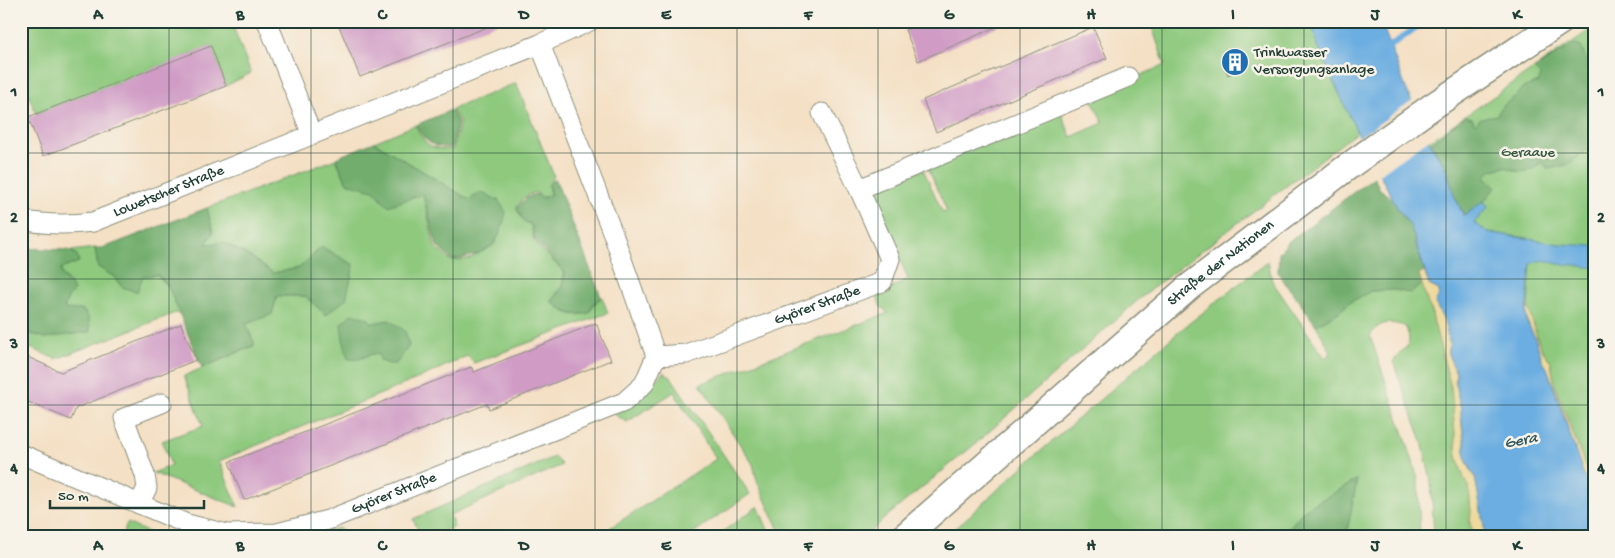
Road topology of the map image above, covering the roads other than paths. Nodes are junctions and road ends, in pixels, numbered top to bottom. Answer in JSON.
{"nodes":[{"id":1,"x":266,"y":21,"type":"edge"},
{"id":2,"x":590,"y":21,"type":"edge"},
{"id":3,"x":1561,"y":21,"type":"edge"},
{"id":4,"x":540,"y":44,"type":"junction"},
{"id":5,"x":1128,"y":77,"type":"dead end"},
{"id":6,"x":822,"y":113,"type":"dead end"},
{"id":7,"x":312,"y":135,"type":"junction"},
{"id":8,"x":860,"y":189,"type":"junction"},
{"id":9,"x":21,"y":220,"type":"edge"},
{"id":10,"x":656,"y":356,"type":"junction"},
{"id":11,"x":162,"y":403,"type":"dead end"},
{"id":12,"x":21,"y":454,"type":"edge"},
{"id":13,"x":139,"y":504,"type":"junction"},
{"id":14,"x":904,"y":537,"type":"edge"}],
"edges":[{"from":1,"to":7,"type":"street"},
{"from":2,"to":4,"type":"street","name":"Lowetscher Straße"},
{"from":3,"to":14,"type":"main road","name":"Straße der Nationen"},
{"from":4,"to":7,"type":"street","name":"Lowetscher Straße"},
{"from":4,"to":10,"type":"street"},
{"from":5,"to":8,"type":"street"},
{"from":6,"to":8,"type":"street","name":"Györer Straße"},
{"from":7,"to":9,"type":"street","name":"Lowetscher Straße"},
{"from":8,"to":10,"type":"street","name":"Györer Straße"},
{"from":10,"to":13,"type":"street","name":"Györer Straße"},
{"from":11,"to":13,"type":"street"},
{"from":12,"to":13,"type":"street","name":"Györer Straße"}]}
